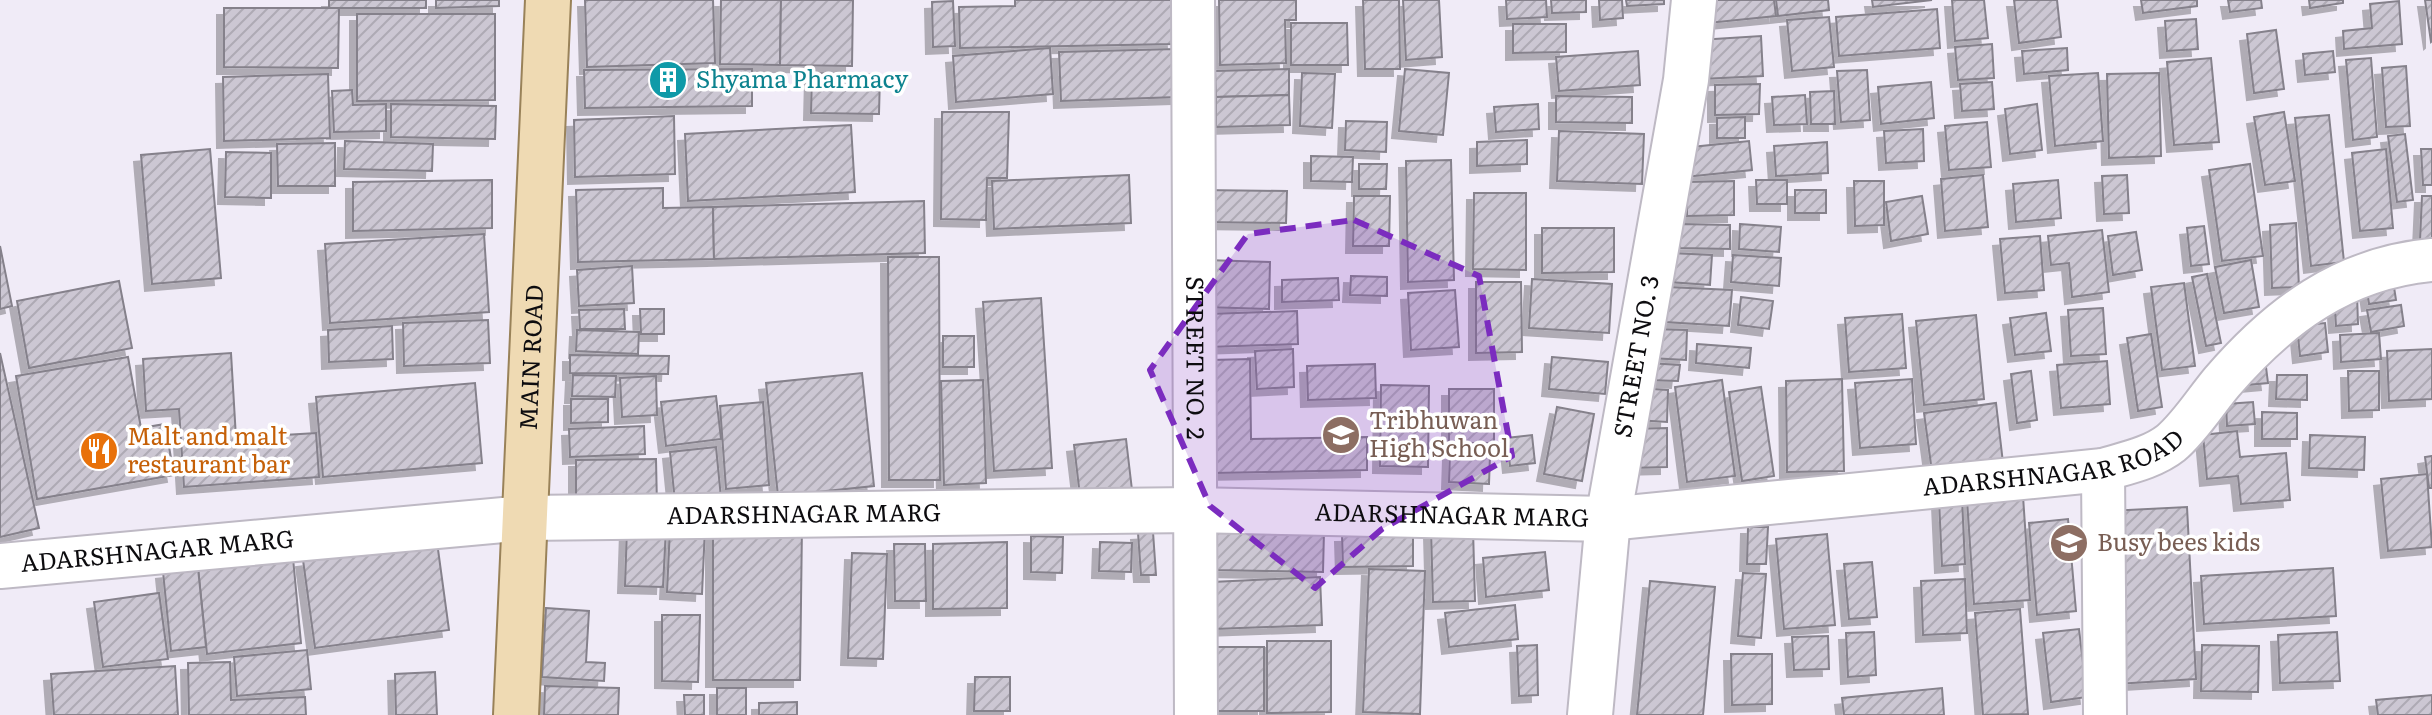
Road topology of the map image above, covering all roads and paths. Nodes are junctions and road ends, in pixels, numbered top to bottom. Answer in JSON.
{"nodes":[{"id":1,"x":548,"y":0,"type":"edge"},
{"id":2,"x":1193,"y":0,"type":"edge"},
{"id":3,"x":1694,"y":0,"type":"edge"},
{"id":4,"x":2432,"y":260,"type":"edge"},
{"id":5,"x":2103,"y":470,"type":"junction"},
{"id":6,"x":1193,"y":510,"type":"junction"},
{"id":7,"x":525,"y":518,"type":"junction"},
{"id":8,"x":1608,"y":519,"type":"junction"},
{"id":9,"x":0,"y":566,"type":"edge"},
{"id":10,"x":516,"y":715,"type":"edge"},
{"id":11,"x":1196,"y":715,"type":"edge"},
{"id":12,"x":1590,"y":715,"type":"edge"},
{"id":13,"x":2105,"y":715,"type":"edge"}],
"edges":[{"from":1,"to":7,"type":"main road","name":"MAIN ROAD"},
{"from":2,"to":6,"type":"street","name":"STREET NO. 2"},
{"from":3,"to":8,"type":"street","name":"STREET NO. 3"},
{"from":4,"to":5,"type":"street","name":"ADARSHNAGAR ROAD"},
{"from":5,"to":8,"type":"street","name":"ADARSHNAGAR ROAD"},
{"from":5,"to":13,"type":"street"},
{"from":6,"to":7,"type":"street","name":"ADARSHNAGAR MARG"},
{"from":6,"to":8,"type":"street","name":"ADARSHNAGAR MARG"},
{"from":6,"to":11,"type":"street","name":"STREET NO. 2"},
{"from":7,"to":9,"type":"street","name":"ADARSHNAGAR MARG"},
{"from":7,"to":10,"type":"main road","name":"MAIN ROAD"},
{"from":8,"to":12,"type":"street","name":"STREET NO. 3"}]}
